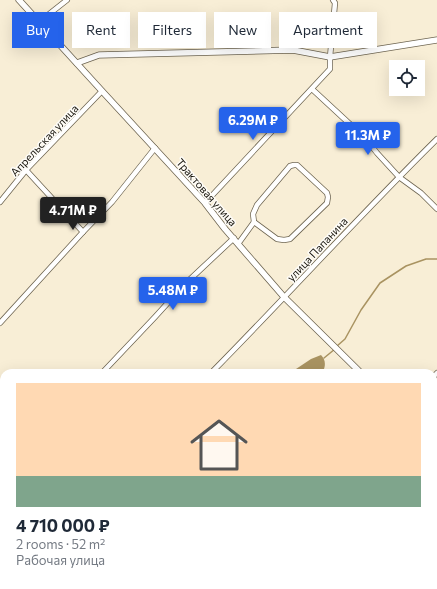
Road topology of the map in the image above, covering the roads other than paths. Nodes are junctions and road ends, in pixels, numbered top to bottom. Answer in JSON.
{"nodes":[{"id":1,"x":19,"y":0,"type":"edge"},
{"id":2,"x":67,"y":0,"type":"edge"},
{"id":3,"x":336,"y":1,"type":"edge"},
{"id":4,"x":30,"y":12,"type":"edge"},
{"id":5,"x":52,"y":12,"type":"edge"},
{"id":6,"x":437,"y":40,"type":"edge"},
{"id":7,"x":62,"y":48,"type":"edge"},
{"id":8,"x":330,"y":56,"type":"junction"},
{"id":9,"x":76,"y":64,"type":"junction"},
{"id":10,"x":312,"y":90,"type":"junction"},
{"id":11,"x":102,"y":92,"type":"junction"},
{"id":12,"x":437,"y":139,"type":"edge"},
{"id":13,"x":155,"y":148,"type":"junction"},
{"id":14,"x":26,"y":170,"type":"junction"},
{"id":15,"x":399,"y":177,"type":"junction"},
{"id":16,"x":0,"y":202,"type":"edge"},
{"id":17,"x":206,"y":203,"type":"junction"},
{"id":18,"x":437,"y":209,"type":"edge"},
{"id":19,"x":254,"y":222,"type":"junction"},
{"id":20,"x":83,"y":232,"type":"junction"},
{"id":21,"x":234,"y":238,"type":"junction"},
{"id":22,"x":238,"y":244,"type":"junction"},
{"id":23,"x":284,"y":297,"type":"junction"},
{"id":24,"x":0,"y":323,"type":"edge"},
{"id":25,"x":106,"y":369,"type":"edge"},
{"id":26,"x":215,"y":369,"type":"edge"},
{"id":27,"x":357,"y":369,"type":"edge"}],
"edges":[{"from":1,"to":4,"type":"street","name":"Трактовая улица"},
{"from":2,"to":5,"type":"street"},
{"from":3,"to":8,"type":"street"},
{"from":6,"to":8,"type":"street"},
{"from":7,"to":9,"type":"street","name":"Трактовая улица"},
{"from":8,"to":9,"type":"street"},
{"from":8,"to":10,"type":"street"},
{"from":9,"to":11,"type":"street","name":"Трактовая улица"},
{"from":10,"to":15,"type":"street"},
{"from":10,"to":17,"type":"street"},
{"from":11,"to":13,"type":"street","name":"Трактовая улица"},
{"from":11,"to":14,"type":"street","name":"Апрельская улица"},
{"from":12,"to":15,"type":"street","name":"улица Папанина"},
{"from":13,"to":17,"type":"street","name":"Трактовая улица"},
{"from":13,"to":20,"type":"street"},
{"from":14,"to":16,"type":"street","name":"Апрельская улица"},
{"from":14,"to":20,"type":"street"},
{"from":15,"to":18,"type":"street"},
{"from":15,"to":23,"type":"street","name":"улица Папанина"},
{"from":17,"to":21,"type":"street","name":"Трактовая улица"},
{"from":19,"to":19,"type":"street"},
{"from":19,"to":22,"type":"street"},
{"from":20,"to":24,"type":"street"},
{"from":21,"to":22,"type":"street","name":"Трактовая улица"},
{"from":21,"to":25,"type":"street"},
{"from":22,"to":23,"type":"street","name":"Трактовая улица"},
{"from":23,"to":26,"type":"street","name":"улица Папанина"},
{"from":23,"to":27,"type":"street","name":"Трактовая улица"}]}
